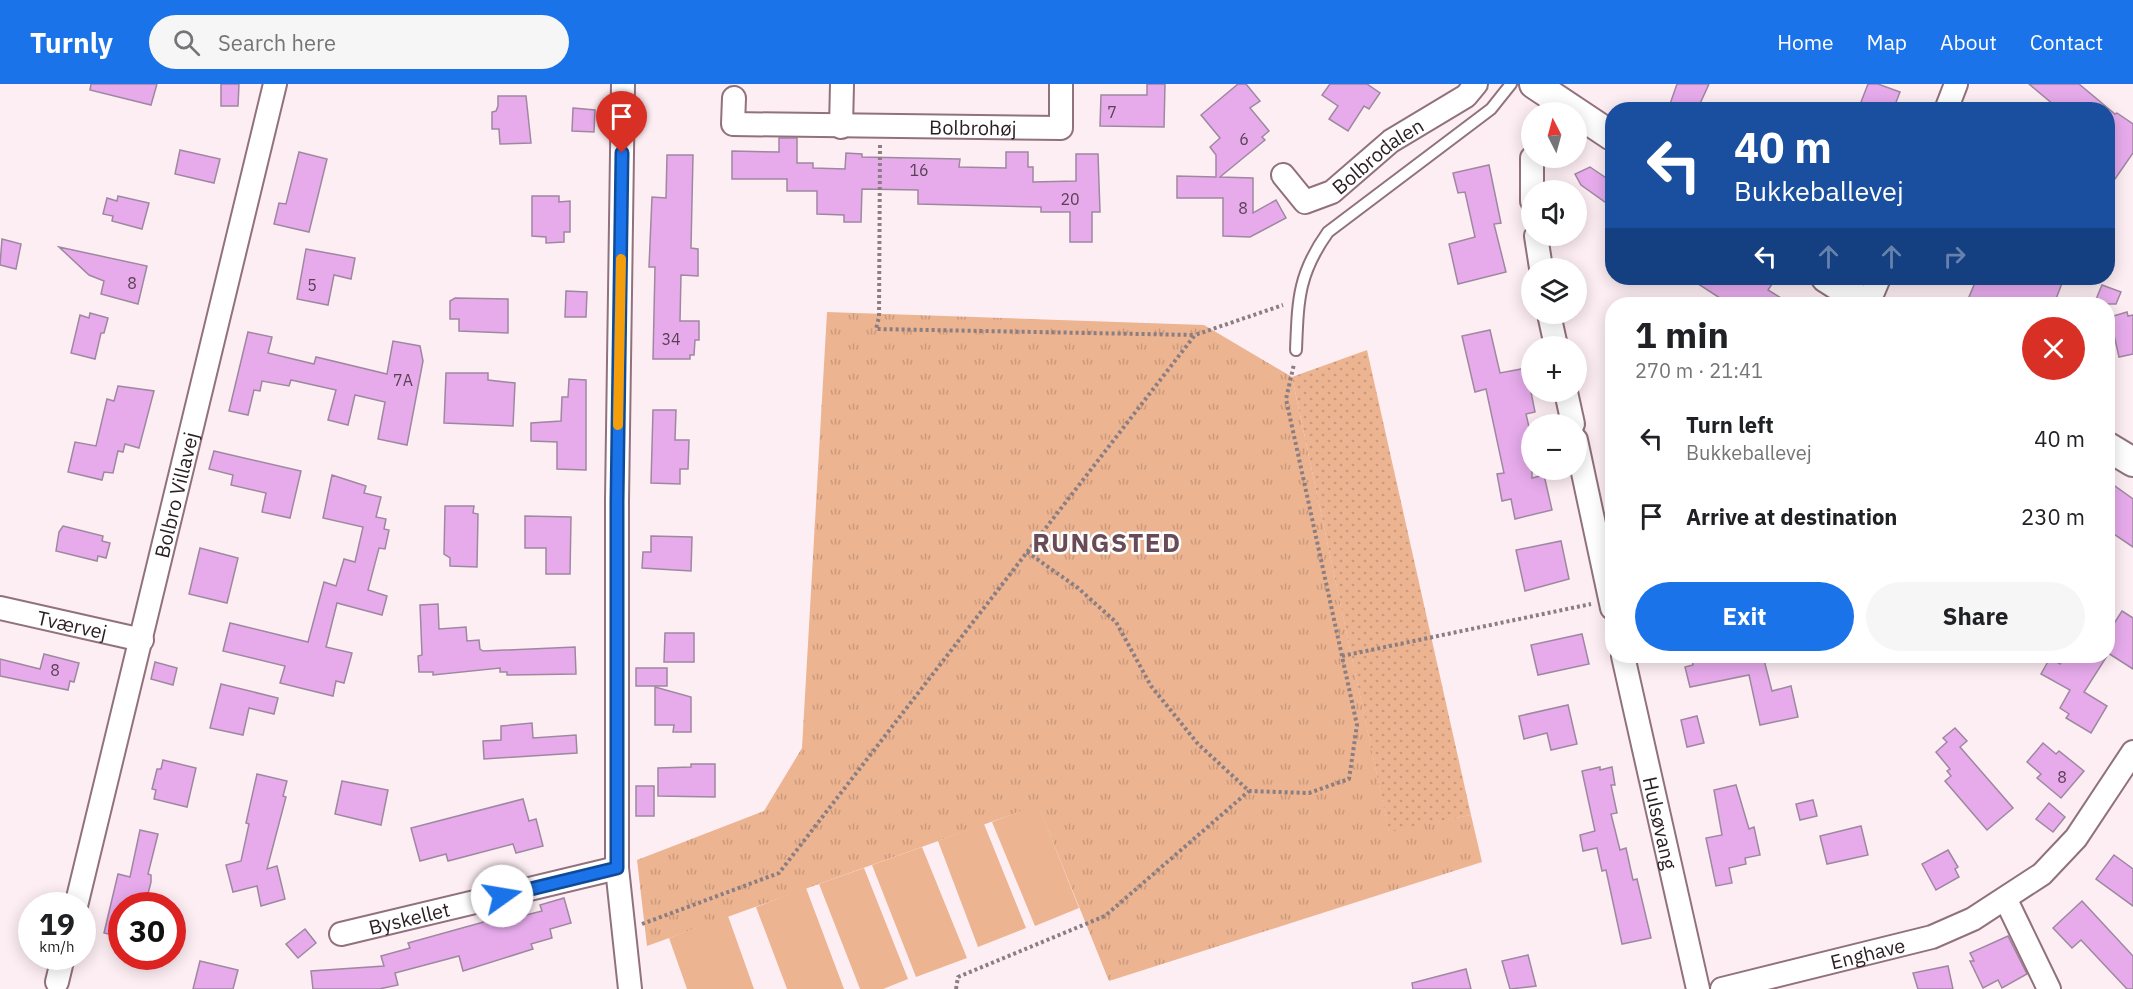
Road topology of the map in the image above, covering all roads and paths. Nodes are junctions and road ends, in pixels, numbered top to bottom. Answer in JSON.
{"nodes":[{"id":1,"x":275,"y":84,"type":"edge"},
{"id":2,"x":623,"y":84,"type":"edge"},
{"id":3,"x":842,"y":84,"type":"edge"},
{"id":4,"x":1476,"y":84,"type":"edge"},
{"id":5,"x":1510,"y":84,"type":"edge"},
{"id":6,"x":1956,"y":84,"type":"edge"},
{"id":7,"x":1061,"y":86,"type":"dead end"},
{"id":8,"x":1541,"y":96,"type":"edge"},
{"id":9,"x":734,"y":98,"type":"dead end"},
{"id":10,"x":1949,"y":102,"type":"edge"},
{"id":11,"x":841,"y":127,"type":"junction"},
{"id":12,"x":880,"y":127,"type":"junction"},
{"id":13,"x":1605,"y":132,"type":"edge"},
{"id":14,"x":1283,"y":175,"type":"dead end"},
{"id":15,"x":1837,"y":285,"type":"edge"},
{"id":16,"x":1857,"y":297,"type":"edge"},
{"id":17,"x":1298,"y":300,"type":"junction"},
{"id":18,"x":1195,"y":335,"type":"junction"},
{"id":19,"x":1296,"y":350,"type":"joint"},
{"id":20,"x":2115,"y":451,"type":"edge"},
{"id":21,"x":2133,"y":462,"type":"edge"},
{"id":22,"x":1585,"y":480,"type":"edge"},
{"id":23,"x":1027,"y":552,"type":"junction"},
{"id":24,"x":1605,"y":572,"type":"edge"},
{"id":25,"x":1605,"y":605,"type":"edge"},
{"id":26,"x":0,"y":608,"type":"edge"},
{"id":27,"x":142,"y":640,"type":"junction"},
{"id":28,"x":1342,"y":656,"type":"junction"},
{"id":29,"x":1625,"y":663,"type":"edge"},
{"id":30,"x":2133,"y":752,"type":"edge"},
{"id":31,"x":1249,"y":791,"type":"junction"},
{"id":32,"x":617,"y":868,"type":"junction"},
{"id":33,"x":79,"y":892,"type":"edge"},
{"id":34,"x":2006,"y":900,"type":"junction"},
{"id":35,"x":625,"y":931,"type":"junction"},
{"id":36,"x":341,"y":934,"type":"dead end"},
{"id":37,"x":60,"y":970,"type":"edge"},
{"id":38,"x":57,"y":982,"type":"dead end"},
{"id":39,"x":630,"y":989,"type":"edge"},
{"id":40,"x":956,"y":989,"type":"edge"},
{"id":41,"x":1698,"y":989,"type":"edge"},
{"id":42,"x":1722,"y":989,"type":"edge"},
{"id":43,"x":2049,"y":989,"type":"edge"}],
"edges":[{"from":1,"to":27,"type":"street","name":"Bolbro Villavej"},
{"from":2,"to":32,"type":"street"},
{"from":3,"to":11,"type":"street"},
{"from":4,"to":14,"type":"street","name":"Bolbrodalen"},
{"from":5,"to":17,"type":"lane"},
{"from":6,"to":10,"type":"street"},
{"from":7,"to":12,"type":"street","name":"Bolbrohøj"},
{"from":8,"to":13,"type":"street"},
{"from":9,"to":11,"type":"street","name":"Bolbrohøj"},
{"from":11,"to":12,"type":"street","name":"Bolbrohøj"},
{"from":12,"to":18,"type":"path"},
{"from":15,"to":16,"type":"street"},
{"from":17,"to":18,"type":"path"},
{"from":17,"to":19,"type":"lane"},
{"from":18,"to":23,"type":"path"},
{"from":19,"to":28,"type":"path"},
{"from":20,"to":21,"type":"street"},
{"from":22,"to":24,"type":"street"},
{"from":23,"to":31,"type":"path"},
{"from":23,"to":35,"type":"path"},
{"from":25,"to":28,"type":"path"},
{"from":26,"to":27,"type":"street","name":"Tværvej"},
{"from":27,"to":33,"type":"street","name":"Bolbro Villavej"},
{"from":28,"to":31,"type":"path"},
{"from":29,"to":41,"type":"street","name":"Hulsøvang"},
{"from":30,"to":34,"type":"street","name":"Enghave"},
{"from":31,"to":40,"type":"path"},
{"from":32,"to":35,"type":"street"},
{"from":32,"to":36,"type":"street","name":"Byskellet"},
{"from":34,"to":42,"type":"street","name":"Enghave"},
{"from":34,"to":43,"type":"street"},
{"from":35,"to":39,"type":"street"},
{"from":37,"to":38,"type":"street"}]}
